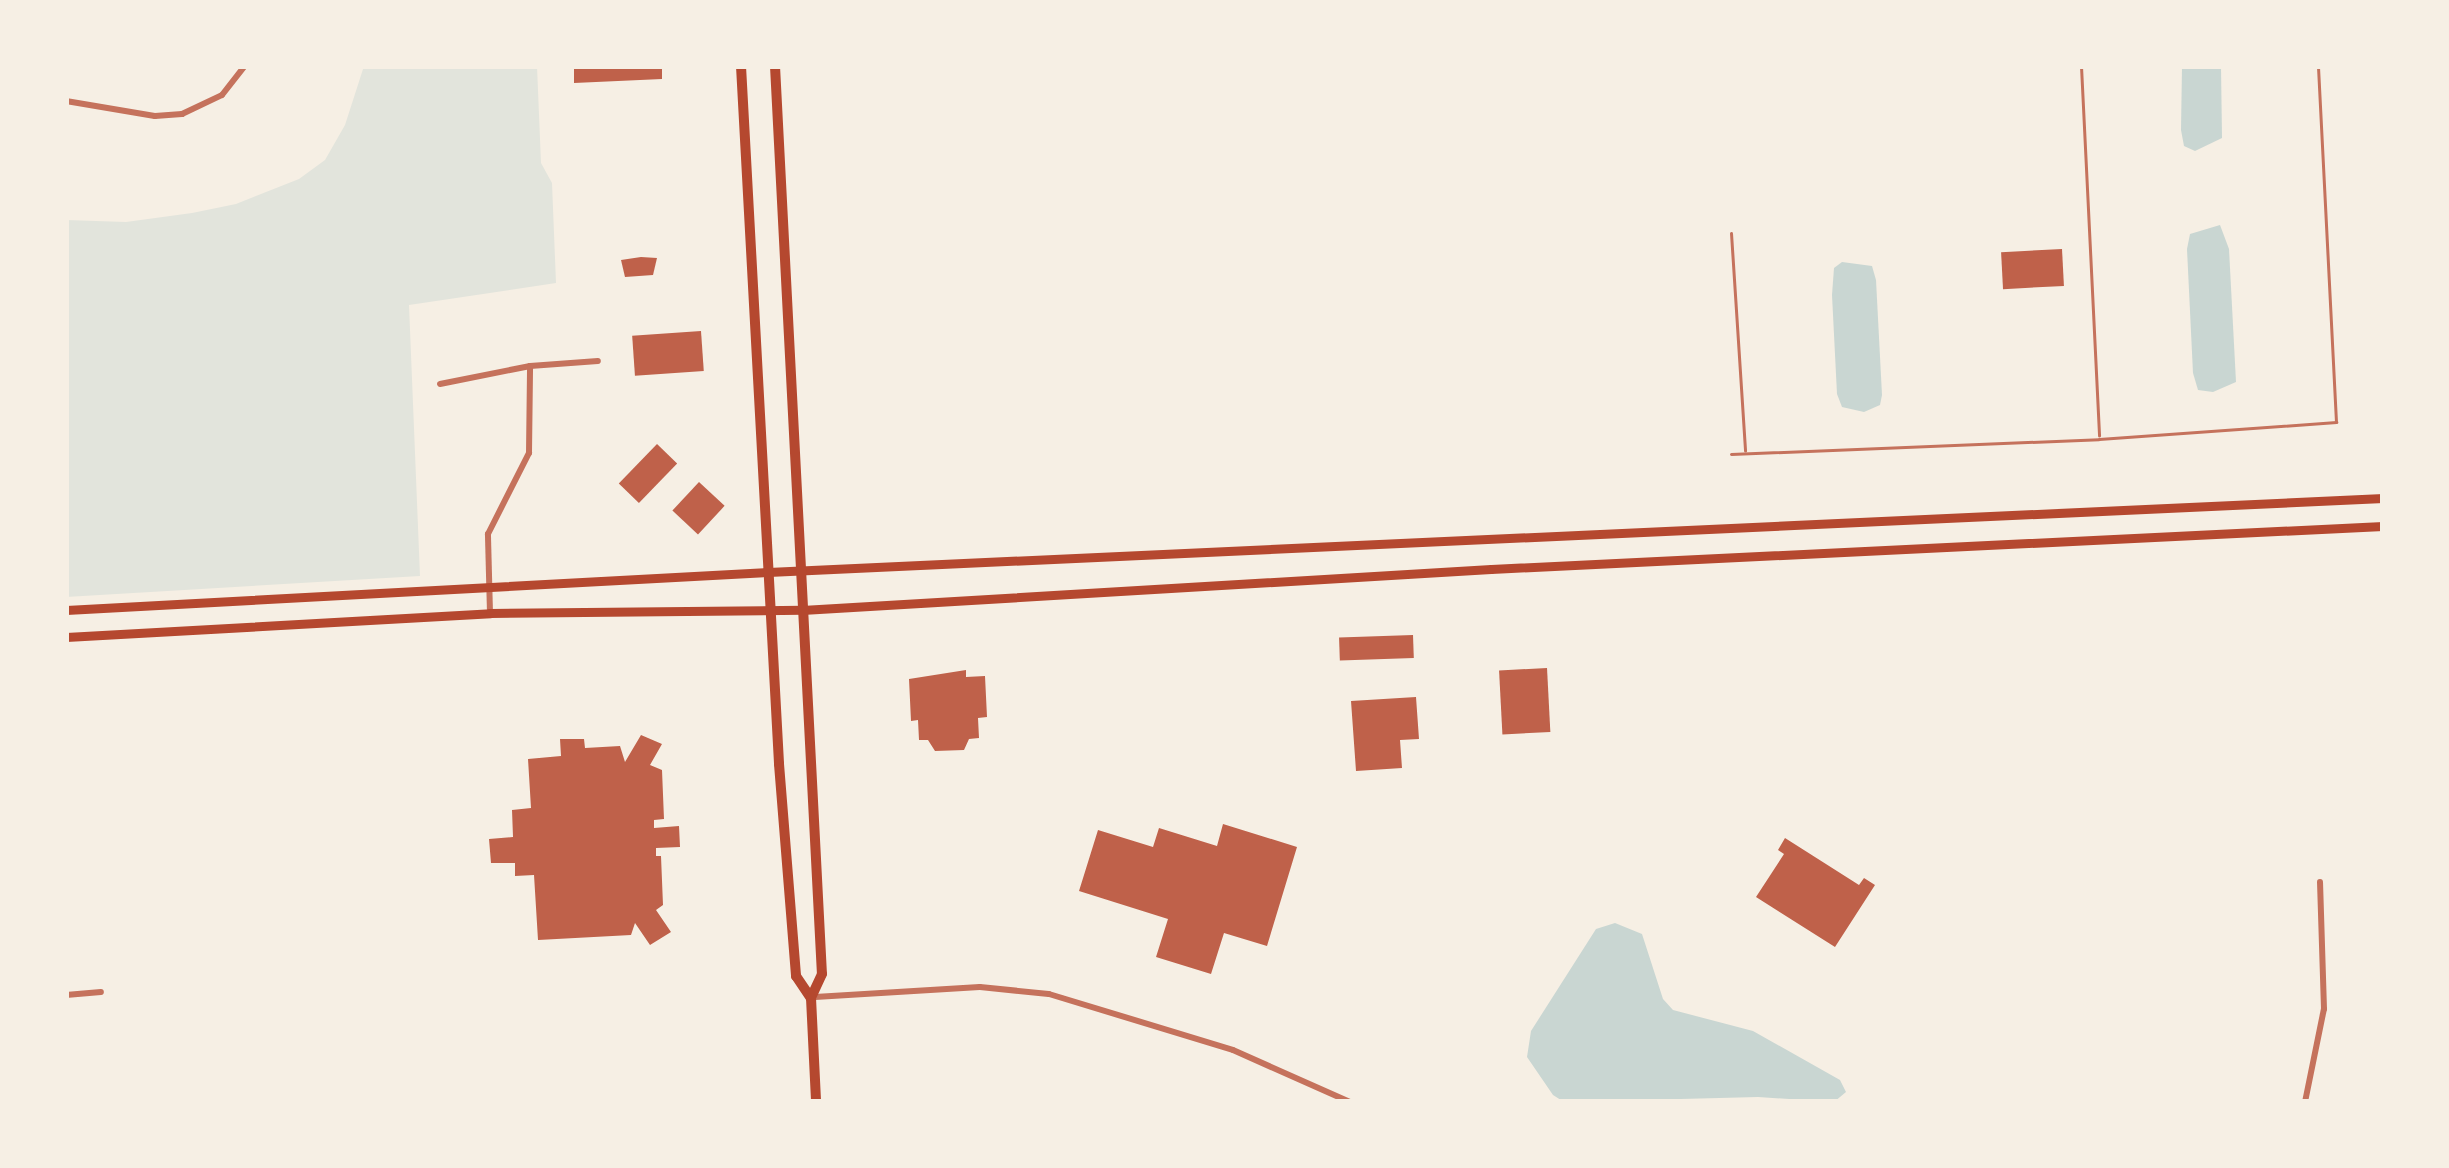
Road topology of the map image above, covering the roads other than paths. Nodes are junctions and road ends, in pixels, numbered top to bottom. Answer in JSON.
{"nodes":[{"id":1,"x":245,"y":66,"type":"edge"},
{"id":2,"x":741,"y":66,"type":"edge"},
{"id":3,"x":775,"y":66,"type":"edge"},
{"id":4,"x":2081,"y":66,"type":"edge"},
{"id":5,"x":2318,"y":66,"type":"edge"},
{"id":6,"x":66,"y":100,"type":"edge"},
{"id":7,"x":1731,"y":233,"type":"dead end"},
{"id":8,"x":598,"y":361,"type":"dead end"},
{"id":9,"x":530,"y":366,"type":"junction"},
{"id":10,"x":440,"y":384,"type":"dead end"},
{"id":11,"x":2099,"y":440,"type":"junction"},
{"id":12,"x":1745,"y":453,"type":"junction"},
{"id":13,"x":1731,"y":454,"type":"dead end"},
{"id":14,"x":2383,"y":498,"type":"edge"},
{"id":15,"x":2383,"y":526,"type":"edge"},
{"id":16,"x":800,"y":571,"type":"junction"},
{"id":17,"x":768,"y":572,"type":"junction"},
{"id":18,"x":488,"y":589,"type":"junction"},
{"id":19,"x":66,"y":610,"type":"edge"},
{"id":20,"x":770,"y":610,"type":"junction"},
{"id":21,"x":802,"y":610,"type":"junction"},
{"id":22,"x":490,"y":613,"type":"junction"},
{"id":23,"x":66,"y":637,"type":"edge"},
{"id":24,"x":2320,"y":882,"type":"dead end"},
{"id":25,"x":101,"y":992,"type":"dead end"},
{"id":26,"x":66,"y":995,"type":"edge"},
{"id":27,"x":811,"y":998,"type":"junction"},
{"id":28,"x":816,"y":1102,"type":"edge"},
{"id":29,"x":1351,"y":1102,"type":"edge"},
{"id":30,"x":2305,"y":1102,"type":"edge"}],
"edges":[{"from":1,"to":6,"type":"street"},
{"from":2,"to":17,"type":"main road"},
{"from":3,"to":16,"type":"main road"},
{"from":4,"to":11,"type":"lane"},
{"from":5,"to":11,"type":"lane"},
{"from":7,"to":12,"type":"lane"},
{"from":8,"to":9,"type":"street"},
{"from":9,"to":10,"type":"street"},
{"from":9,"to":18,"type":"street"},
{"from":11,"to":12,"type":"lane"},
{"from":12,"to":13,"type":"lane"},
{"from":14,"to":16,"type":"main road"},
{"from":15,"to":21,"type":"main road"},
{"from":16,"to":17,"type":"main road"},
{"from":16,"to":21,"type":"main road"},
{"from":17,"to":18,"type":"main road"},
{"from":17,"to":20,"type":"main road"},
{"from":18,"to":19,"type":"main road"},
{"from":18,"to":22,"type":"street"},
{"from":20,"to":21,"type":"main road"},
{"from":20,"to":22,"type":"main road"},
{"from":20,"to":27,"type":"main road"},
{"from":21,"to":27,"type":"main road"},
{"from":22,"to":23,"type":"main road"},
{"from":24,"to":30,"type":"street"},
{"from":25,"to":26,"type":"street"},
{"from":27,"to":28,"type":"main road"},
{"from":27,"to":29,"type":"street"}]}
